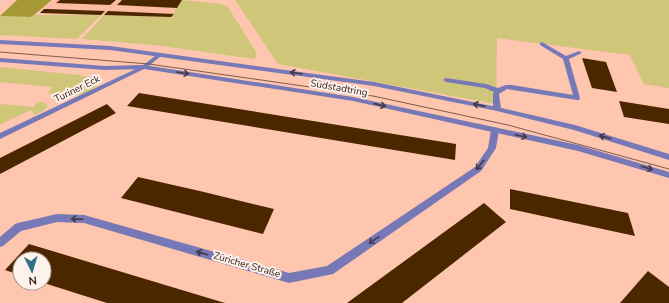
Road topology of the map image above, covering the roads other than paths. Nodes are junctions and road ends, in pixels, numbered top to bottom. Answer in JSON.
{"nodes":[{"id":1,"x":0,"y":42,"type":"edge"},
{"id":2,"x":542,"y":44,"type":"dead end"},
{"id":3,"x":579,"y":53,"type":"dead end"},
{"id":4,"x":159,"y":55,"type":"junction"},
{"id":5,"x":566,"y":58,"type":"junction"},
{"id":6,"x":0,"y":60,"type":"edge"},
{"id":7,"x":144,"y":67,"type":"junction"},
{"id":8,"x":446,"y":80,"type":"dead end"},
{"id":9,"x":498,"y":91,"type":"junction"},
{"id":10,"x":497,"y":109,"type":"junction"},
{"id":11,"x":495,"y":130,"type":"junction"},
{"id":12,"x":0,"y":136,"type":"edge"},
{"id":13,"x":669,"y":157,"type":"edge"},
{"id":14,"x":669,"y":175,"type":"edge"},
{"id":15,"x":0,"y":243,"type":"edge"}],
"edges":[{"from":1,"to":4,"type":"street","name":"Südstadtring"},
{"from":2,"to":5,"type":"street"},
{"from":3,"to":5,"type":"street"},
{"from":4,"to":7,"type":"street","name":"Turiner Eck"},
{"from":10,"to":4,"type":"street","name":"Südstadtring","one_way":true},
{"from":5,"to":9,"type":"street"},
{"from":6,"to":7,"type":"street","name":"Südstadtring"},
{"from":7,"to":11,"type":"street","name":"Südstadtring","one_way":true},
{"from":7,"to":12,"type":"street","name":"Turiner Eck"},
{"from":8,"to":9,"type":"street"},
{"from":9,"to":10,"type":"street"},
{"from":13,"to":10,"type":"street","name":"Südstadtring","one_way":true},
{"from":11,"to":14,"type":"street","name":"Südstadtring","one_way":true},
{"from":11,"to":15,"type":"street","name":"Züricher Straße","one_way":true}]}
